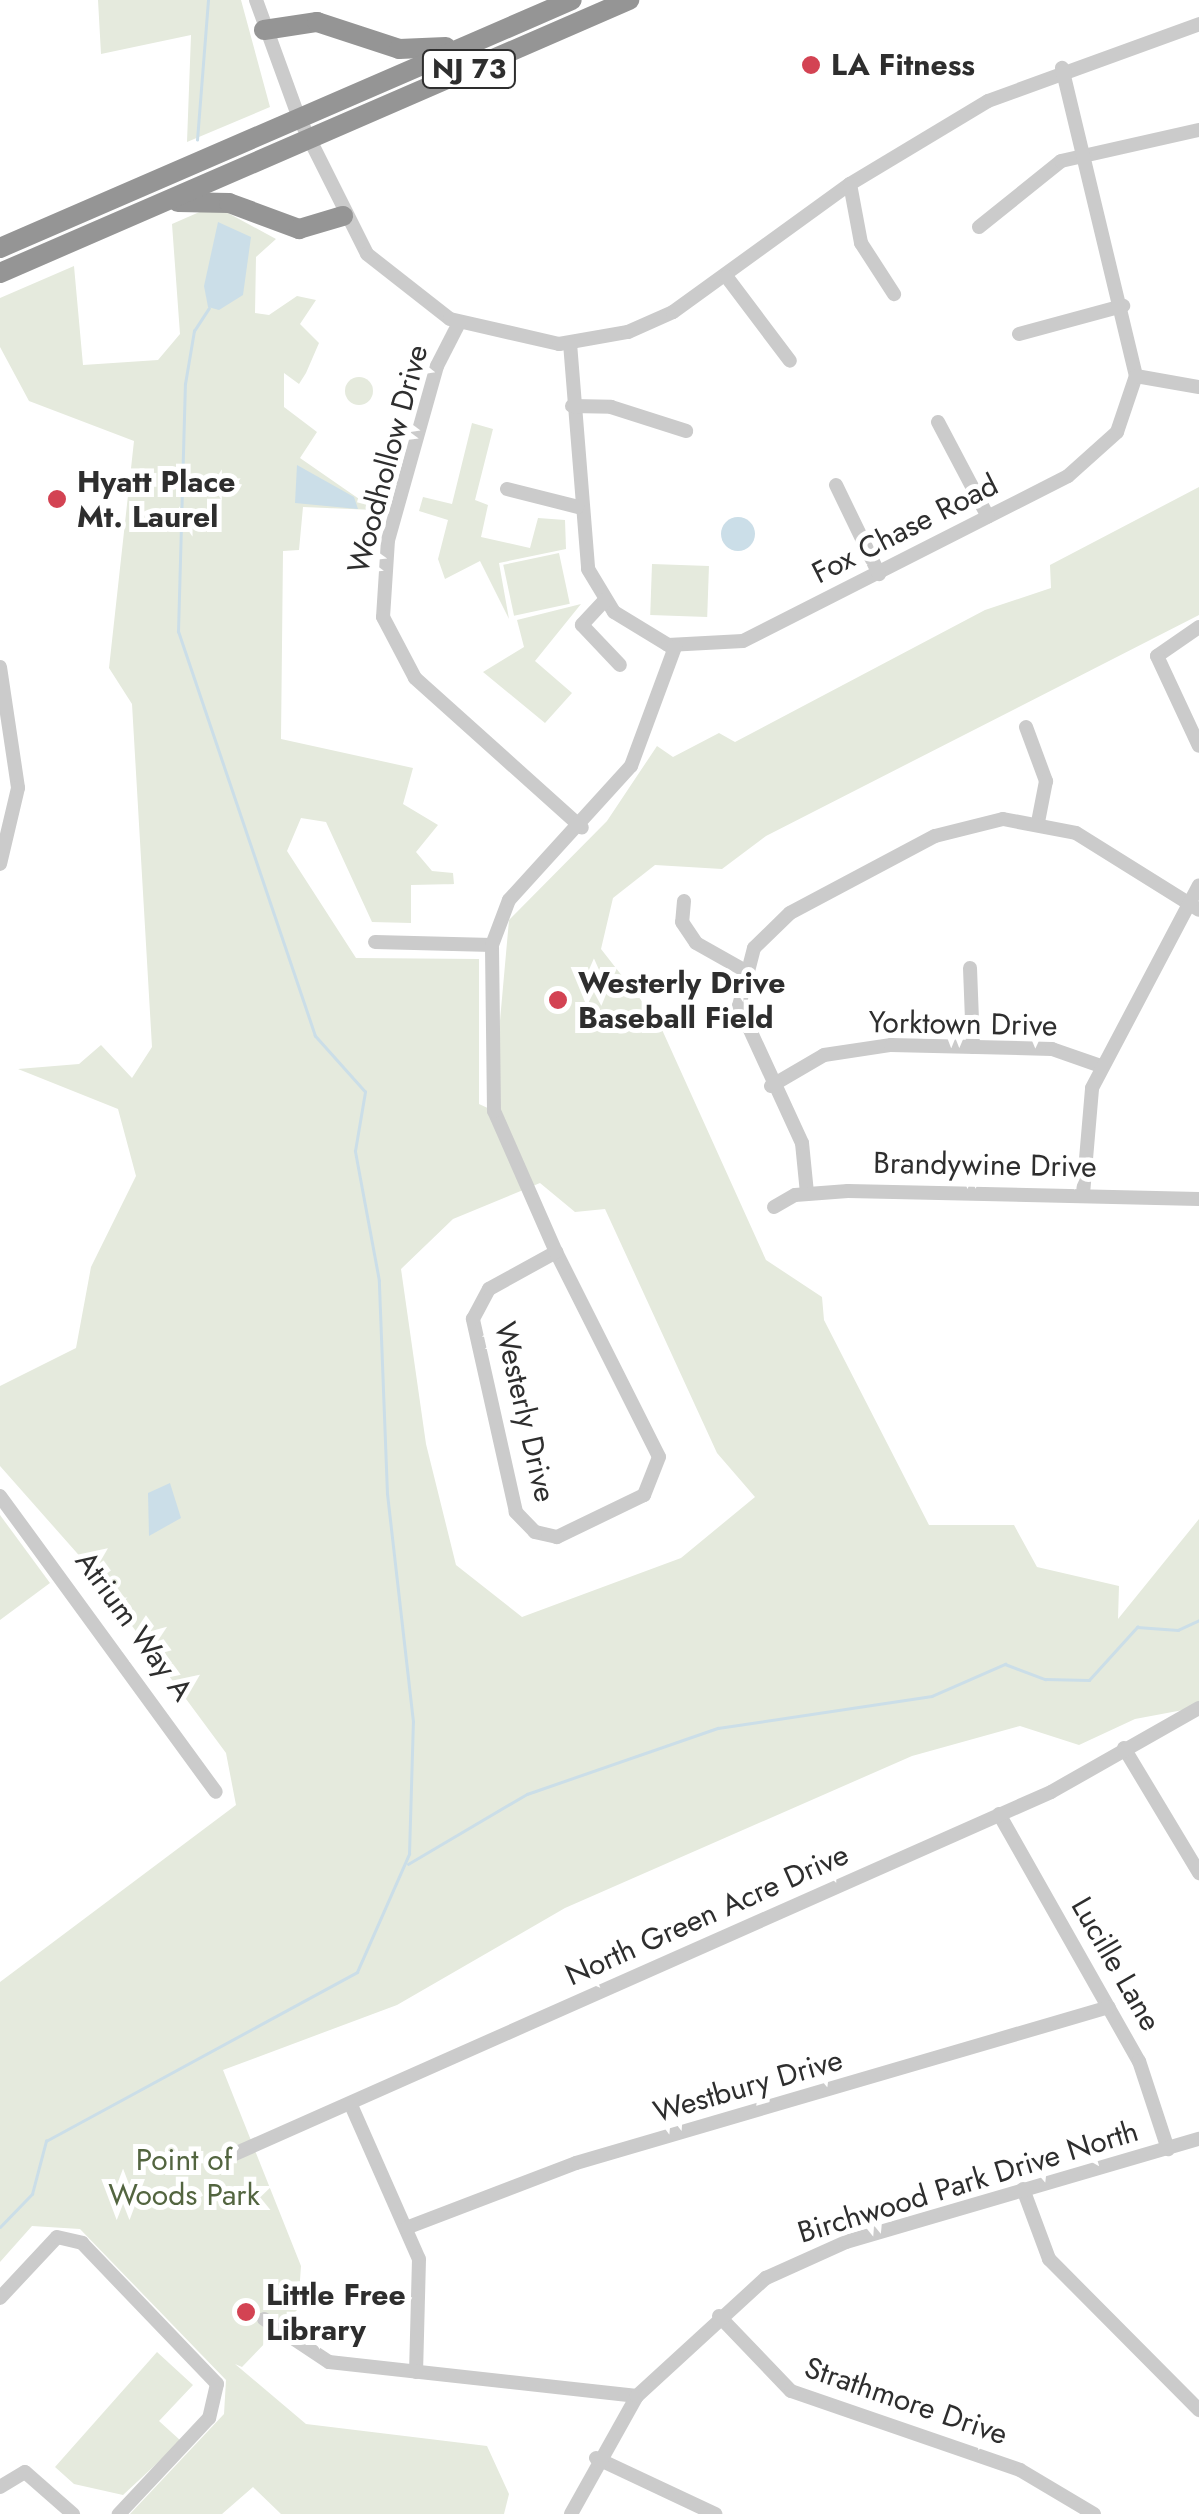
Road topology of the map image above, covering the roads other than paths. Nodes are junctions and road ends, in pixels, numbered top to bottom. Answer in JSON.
{"nodes":[{"id":1,"x":256,"y":0,"type":"edge"},
{"id":2,"x":572,"y":0,"type":"edge"},
{"id":3,"x":629,"y":0,"type":"edge"},
{"id":4,"x":1199,"y":24,"type":"edge"},
{"id":5,"x":264,"y":30,"type":"junction"},
{"id":6,"x":482,"y":39,"type":"junction"},
{"id":7,"x":1062,"y":68,"type":"junction"},
{"id":8,"x":299,"y":118,"type":"junction"},
{"id":9,"x":1199,"y":130,"type":"edge"},
{"id":10,"x":309,"y":139,"type":"junction"},
{"id":11,"x":1085,"y":154,"type":"junction"},
{"id":12,"x":850,"y":184,"type":"junction"},
{"id":13,"x":156,"y":205,"type":"junction"},
{"id":14,"x":343,"y":216,"type":"junction"},
{"id":15,"x":979,"y":227,"type":"dead end"},
{"id":16,"x":0,"y":248,"type":"edge"},
{"id":17,"x":0,"y":273,"type":"edge"},
{"id":18,"x":726,"y":276,"type":"junction"},
{"id":19,"x":894,"y":294,"type":"dead end"},
{"id":20,"x":1123,"y":306,"type":"junction"},
{"id":21,"x":459,"y":323,"type":"junction"},
{"id":22,"x":1019,"y":334,"type":"dead end"},
{"id":23,"x":570,"y":343,"type":"junction"},
{"id":24,"x":790,"y":361,"type":"dead end"},
{"id":25,"x":1136,"y":376,"type":"junction"},
{"id":26,"x":1199,"y":387,"type":"edge"},
{"id":27,"x":572,"y":406,"type":"junction"},
{"id":28,"x":938,"y":422,"type":"dead end"},
{"id":29,"x":686,"y":430,"type":"dead end"},
{"id":30,"x":836,"y":485,"type":"dead end"},
{"id":31,"x":507,"y":489,"type":"dead end"},
{"id":32,"x":578,"y":507,"type":"junction"},
{"id":33,"x":988,"y":516,"type":"junction"},
{"id":34,"x":879,"y":574,"type":"junction"},
{"id":35,"x":605,"y":600,"type":"junction"},
{"id":36,"x":1199,"y":627,"type":"edge"},
{"id":37,"x":675,"y":647,"type":"junction"},
{"id":38,"x":620,"y":665,"type":"dead end"},
{"id":39,"x":0,"y":666,"type":"edge"},
{"id":40,"x":2,"y":687,"type":"edge"},
{"id":41,"x":1026,"y":727,"type":"dead end"},
{"id":42,"x":1199,"y":746,"type":"edge"},
{"id":43,"x":1038,"y":822,"type":"junction"},
{"id":44,"x":582,"y":828,"type":"junction"},
{"id":45,"x":0,"y":864,"type":"edge"},
{"id":46,"x":1199,"y":885,"type":"edge"},
{"id":47,"x":684,"y":901,"type":"dead end"},
{"id":48,"x":1193,"y":906,"type":"edge"},
{"id":49,"x":375,"y":942,"type":"dead end"},
{"id":50,"x":492,"y":944,"type":"junction"},
{"id":51,"x":970,"y":968,"type":"dead end"},
{"id":52,"x":744,"y":970,"type":"junction"},
{"id":53,"x":973,"y":1047,"type":"junction"},
{"id":54,"x":1101,"y":1066,"type":"junction"},
{"id":55,"x":771,"y":1086,"type":"junction"},
{"id":56,"x":807,"y":1193,"type":"junction"},
{"id":57,"x":1083,"y":1194,"type":"junction"},
{"id":58,"x":1199,"y":1198,"type":"edge"},
{"id":59,"x":774,"y":1207,"type":"dead end"},
{"id":60,"x":556,"y":1252,"type":"junction"},
{"id":61,"x":0,"y":1496,"type":"edge"},
{"id":62,"x":1199,"y":1708,"type":"edge"},
{"id":63,"x":1124,"y":1748,"type":"junction"},
{"id":64,"x":216,"y":1792,"type":"dead end"},
{"id":65,"x":999,"y":1814,"type":"junction"},
{"id":66,"x":1199,"y":1873,"type":"edge"},
{"id":67,"x":1109,"y":2007,"type":"junction"},
{"id":68,"x":351,"y":2104,"type":"junction"},
{"id":69,"x":1199,"y":2140,"type":"edge"},
{"id":70,"x":1168,"y":2148,"type":"junction"},
{"id":71,"x":230,"y":2156,"type":"dead end"},
{"id":72,"x":1023,"y":2189,"type":"junction"},
{"id":73,"x":406,"y":2228,"type":"junction"},
{"id":74,"x":0,"y":2298,"type":"edge"},
{"id":75,"x":719,"y":2316,"type":"junction"},
{"id":76,"x":264,"y":2319,"type":"dead end"},
{"id":77,"x":416,"y":2372,"type":"junction"},
{"id":78,"x":637,"y":2396,"type":"junction"},
{"id":79,"x":1199,"y":2410,"type":"edge"},
{"id":80,"x":596,"y":2458,"type":"junction"},
{"id":81,"x":0,"y":2487,"type":"edge"},
{"id":82,"x":73,"y":2514,"type":"edge"},
{"id":83,"x":119,"y":2514,"type":"edge"},
{"id":84,"x":571,"y":2514,"type":"edge"},
{"id":85,"x":715,"y":2514,"type":"edge"},
{"id":86,"x":1094,"y":2514,"type":"edge"}],
"edges":[{"from":1,"to":5,"type":"street"},
{"from":2,"to":6,"type":"highway","number":"NJ 73"},
{"from":3,"to":10,"type":"highway","number":"NJ 73"},
{"from":4,"to":7,"type":"street"},
{"from":5,"to":6,"type":"highway"},
{"from":5,"to":8,"type":"street"},
{"from":6,"to":8,"type":"highway","number":"NJ 73"},
{"from":7,"to":11,"type":"street","name":"Fox Chase Road"},
{"from":7,"to":12,"type":"street"},
{"from":8,"to":10,"type":"street"},
{"from":8,"to":16,"type":"highway","number":"NJ 73"},
{"from":9,"to":11,"type":"street"},
{"from":10,"to":13,"type":"highway","number":"NJ 73"},
{"from":10,"to":14,"type":"street"},
{"from":11,"to":15,"type":"street"},
{"from":11,"to":20,"type":"street","name":"Fox Chase Road"},
{"from":12,"to":18,"type":"street"},
{"from":12,"to":19,"type":"street"},
{"from":13,"to":14,"type":"highway"},
{"from":13,"to":17,"type":"highway","number":"NJ 73"},
{"from":14,"to":21,"type":"street"},
{"from":18,"to":23,"type":"street"},
{"from":18,"to":24,"type":"street"},
{"from":20,"to":22,"type":"street"},
{"from":20,"to":25,"type":"street","name":"Fox Chase Road"},
{"from":21,"to":23,"type":"street"},
{"from":21,"to":44,"type":"street","name":"Woodhollow Drive"},
{"from":23,"to":27,"type":"street"},
{"from":25,"to":26,"type":"street"},
{"from":25,"to":33,"type":"street","name":"Fox Chase Road"},
{"from":27,"to":29,"type":"street"},
{"from":27,"to":32,"type":"street"},
{"from":28,"to":33,"type":"street"},
{"from":30,"to":34,"type":"street"},
{"from":31,"to":32,"type":"street"},
{"from":32,"to":35,"type":"street"},
{"from":33,"to":34,"type":"street","name":"Fox Chase Road"},
{"from":34,"to":37,"type":"street","name":"Fox Chase Road"},
{"from":35,"to":37,"type":"street"},
{"from":35,"to":38,"type":"street"},
{"from":36,"to":42,"type":"street"},
{"from":37,"to":44,"type":"street","name":"Westerly Drive"},
{"from":39,"to":40,"type":"street"},
{"from":40,"to":45,"type":"street"},
{"from":41,"to":43,"type":"street"},
{"from":43,"to":48,"type":"street"},
{"from":43,"to":52,"type":"street"},
{"from":44,"to":50,"type":"street","name":"Westerly Drive"},
{"from":46,"to":48,"type":"street"},
{"from":47,"to":52,"type":"street"},
{"from":48,"to":54,"type":"street"},
{"from":49,"to":50,"type":"street"},
{"from":50,"to":60,"type":"street","name":"Westerly Drive"},
{"from":51,"to":53,"type":"street"},
{"from":52,"to":55,"type":"street"},
{"from":53,"to":54,"type":"street","name":"Yorktown Drive"},
{"from":53,"to":55,"type":"street","name":"Yorktown Drive"},
{"from":54,"to":57,"type":"street"},
{"from":55,"to":56,"type":"street"},
{"from":56,"to":57,"type":"street","name":"Brandywine Drive"},
{"from":56,"to":59,"type":"street","name":"Brandywine Drive"},
{"from":57,"to":58,"type":"street","name":"Brandywine Drive"},
{"from":60,"to":60,"type":"street","name":"Westerly Drive"},
{"from":61,"to":64,"type":"street","name":"Atrium Way A"},
{"from":62,"to":63,"type":"street","name":"North Green Acre Drive"},
{"from":63,"to":65,"type":"street","name":"North Green Acre Drive"},
{"from":63,"to":66,"type":"street"},
{"from":65,"to":67,"type":"street","name":"Lucille Lane"},
{"from":65,"to":68,"type":"street","name":"North Green Acre Drive"},
{"from":67,"to":70,"type":"street","name":"Lucille Lane"},
{"from":67,"to":73,"type":"street","name":"Westbury Drive"},
{"from":68,"to":71,"type":"street","name":"North Green Acre Drive"},
{"from":68,"to":73,"type":"street"},
{"from":69,"to":70,"type":"street","name":"Birchwood Park Drive North"},
{"from":70,"to":72,"type":"street","name":"Birchwood Park Drive North"},
{"from":72,"to":75,"type":"street","name":"Birchwood Park Drive North"},
{"from":72,"to":79,"type":"street"},
{"from":73,"to":77,"type":"street"},
{"from":74,"to":83,"type":"street"},
{"from":75,"to":78,"type":"street","name":"Birchwood Park Drive North"},
{"from":75,"to":86,"type":"street","name":"Strathmore Drive"},
{"from":76,"to":77,"type":"street"},
{"from":77,"to":78,"type":"street"},
{"from":78,"to":80,"type":"street","name":"Birchwood Park Drive North"},
{"from":80,"to":84,"type":"street","name":"Birchwood Park Drive North"},
{"from":80,"to":85,"type":"street"},
{"from":81,"to":82,"type":"street"}]}
